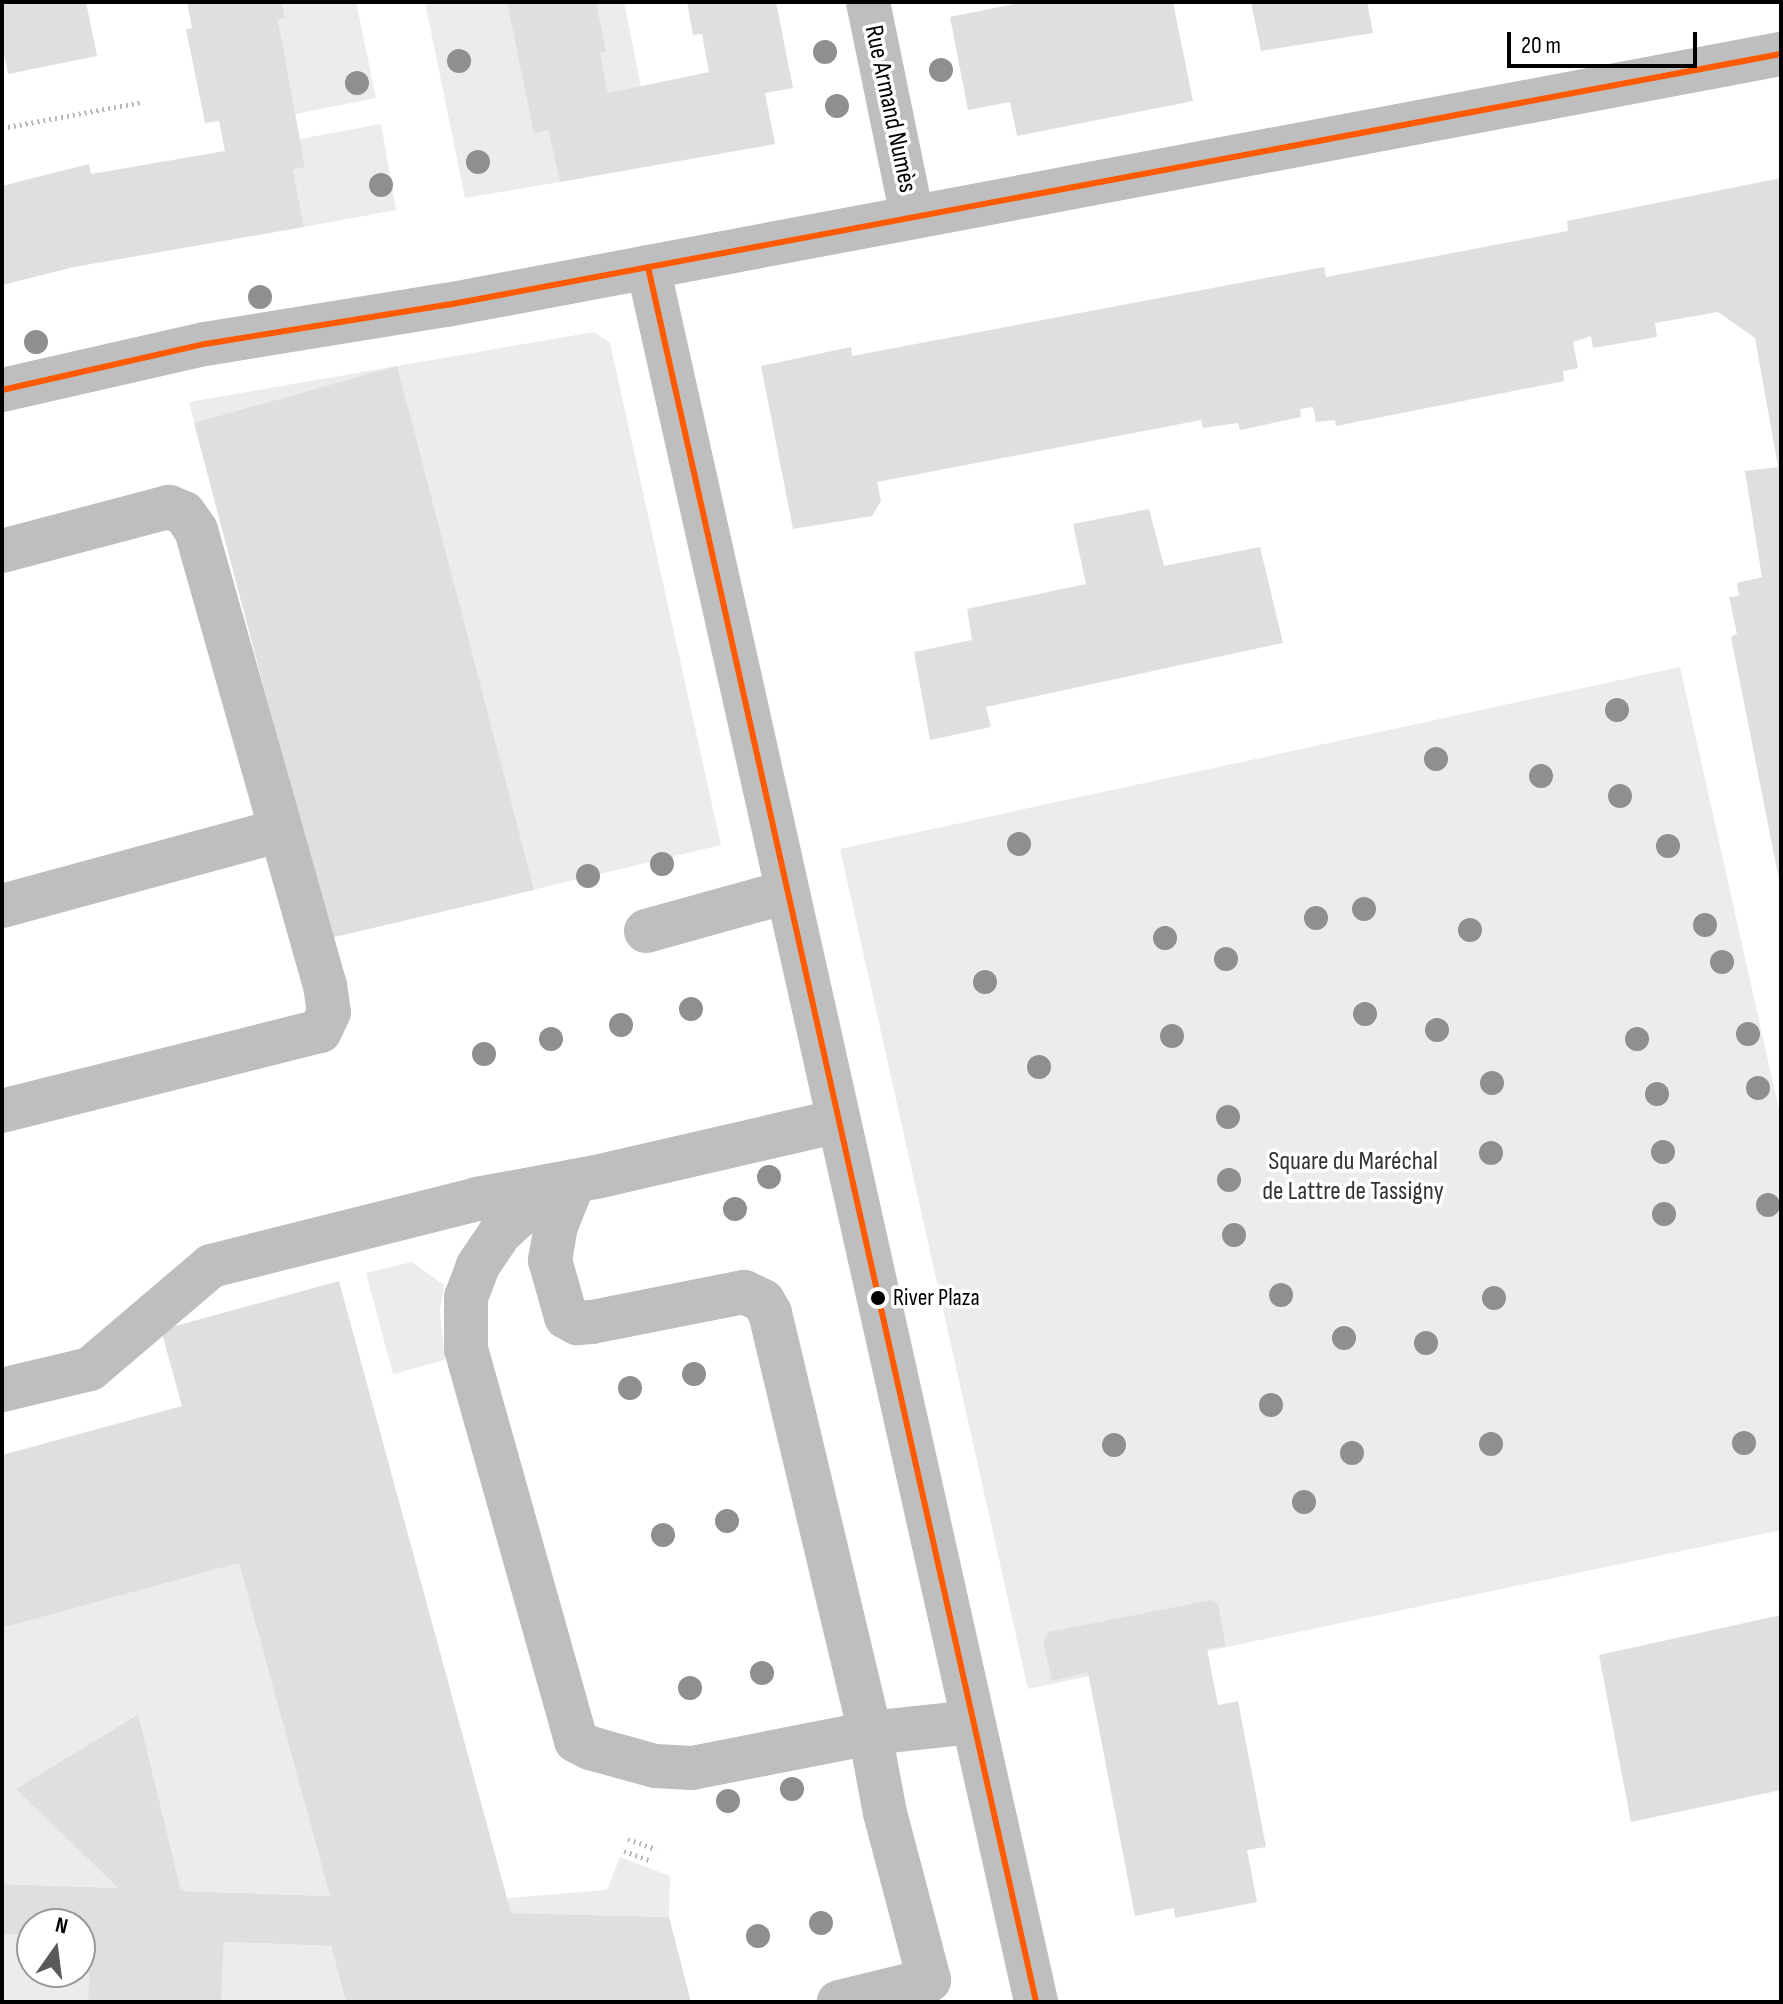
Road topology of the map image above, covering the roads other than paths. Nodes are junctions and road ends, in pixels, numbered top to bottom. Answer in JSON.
{"nodes":[{"id":1,"x":868,"y":2,"type":"edge"},
{"id":2,"x":1781,"y":54,"type":"edge"},
{"id":3,"x":912,"y":216,"type":"junction"},
{"id":4,"x":648,"y":267,"type":"junction"},
{"id":5,"x":3,"y":381,"type":"edge"},
{"id":6,"x":2,"y":551,"type":"edge"},
{"id":7,"x":281,"y":830,"type":"junction"},
{"id":8,"x":787,"y":892,"type":"junction"},
{"id":9,"x":2,"y":906,"type":"edge"},
{"id":10,"x":646,"y":931,"type":"dead end"},
{"id":11,"x":2,"y":1111,"type":"edge"},
{"id":12,"x":839,"y":1121,"type":"junction"},
{"id":13,"x":556,"y":1184,"type":"junction"},
{"id":14,"x":2,"y":1390,"type":"edge"},
{"id":15,"x":973,"y":1722,"type":"junction"},
{"id":16,"x":870,"y":1733,"type":"junction"},
{"id":17,"x":839,"y":2002,"type":"edge"},
{"id":18,"x":1036,"y":2002,"type":"edge"}],
"edges":[{"from":1,"to":3,"type":"street","name":"Rue Armand Numès"},
{"from":2,"to":3,"type":"street"},
{"from":3,"to":4,"type":"street"},
{"from":4,"to":5,"type":"street"},
{"from":4,"to":8,"type":"street"},
{"from":6,"to":7,"type":"street"},
{"from":7,"to":9,"type":"street"},
{"from":7,"to":11,"type":"street"},
{"from":8,"to":10,"type":"street"},
{"from":8,"to":12,"type":"street"},
{"from":12,"to":13,"type":"street"},
{"from":12,"to":15,"type":"street"},
{"from":13,"to":14,"type":"street"},
{"from":13,"to":16,"type":"street"},
{"from":13,"to":16,"type":"street"},
{"from":15,"to":16,"type":"street"},
{"from":15,"to":18,"type":"street"},
{"from":16,"to":17,"type":"street"}]}
